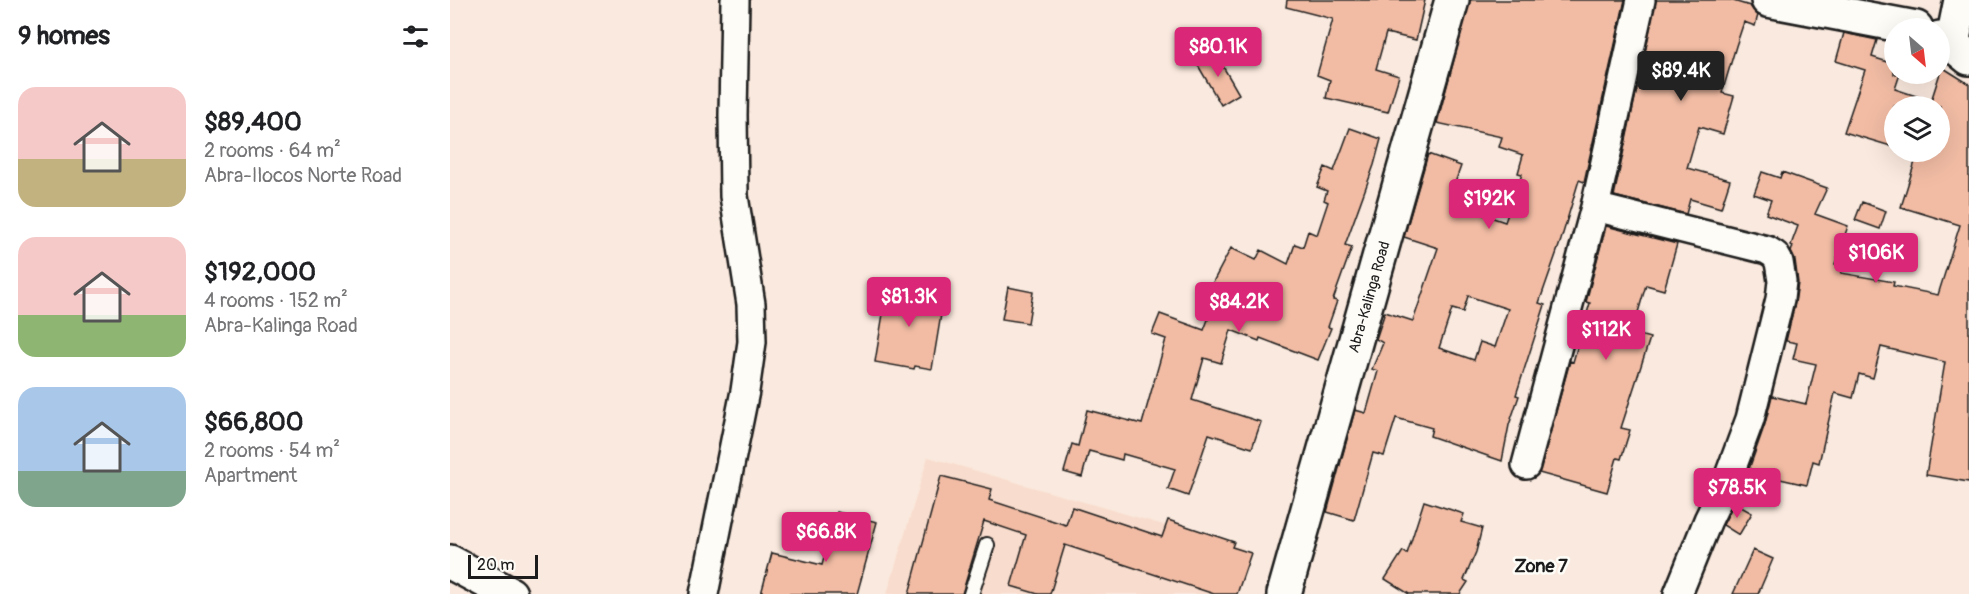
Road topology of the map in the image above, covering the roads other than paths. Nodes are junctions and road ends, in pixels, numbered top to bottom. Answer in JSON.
{"nodes":[{"id":1,"x":735,"y":0,"type":"edge"},
{"id":2,"x":1452,"y":0,"type":"edge"},
{"id":3,"x":1641,"y":0,"type":"edge"},
{"id":4,"x":1768,"y":0,"type":"edge"},
{"id":5,"x":1961,"y":0,"type":"edge"},
{"id":6,"x":1884,"y":22,"type":"edge"},
{"id":7,"x":1953,"y":47,"type":"edge"},
{"id":8,"x":1595,"y":207,"type":"junction"},
{"id":9,"x":1526,"y":465,"type":"dead end"},
{"id":10,"x":987,"y":545,"type":"dead end"},
{"id":11,"x":450,"y":562,"type":"edge"},
{"id":12,"x":510,"y":594,"type":"edge"},
{"id":13,"x":704,"y":594,"type":"edge"},
{"id":14,"x":971,"y":594,"type":"edge"},
{"id":15,"x":1284,"y":594,"type":"edge"},
{"id":16,"x":1678,"y":594,"type":"edge"}],
"edges":[{"from":1,"to":13,"type":"street"},
{"from":2,"to":15,"type":"main road","name":"Abra-Kalinga Road"},
{"from":3,"to":8,"type":"street"},
{"from":4,"to":6,"type":"main road"},
{"from":5,"to":7,"type":"main road"},
{"from":8,"to":9,"type":"street"},
{"from":8,"to":16,"type":"street"},
{"from":10,"to":14,"type":"lane"},
{"from":11,"to":12,"type":"main road"}]}
